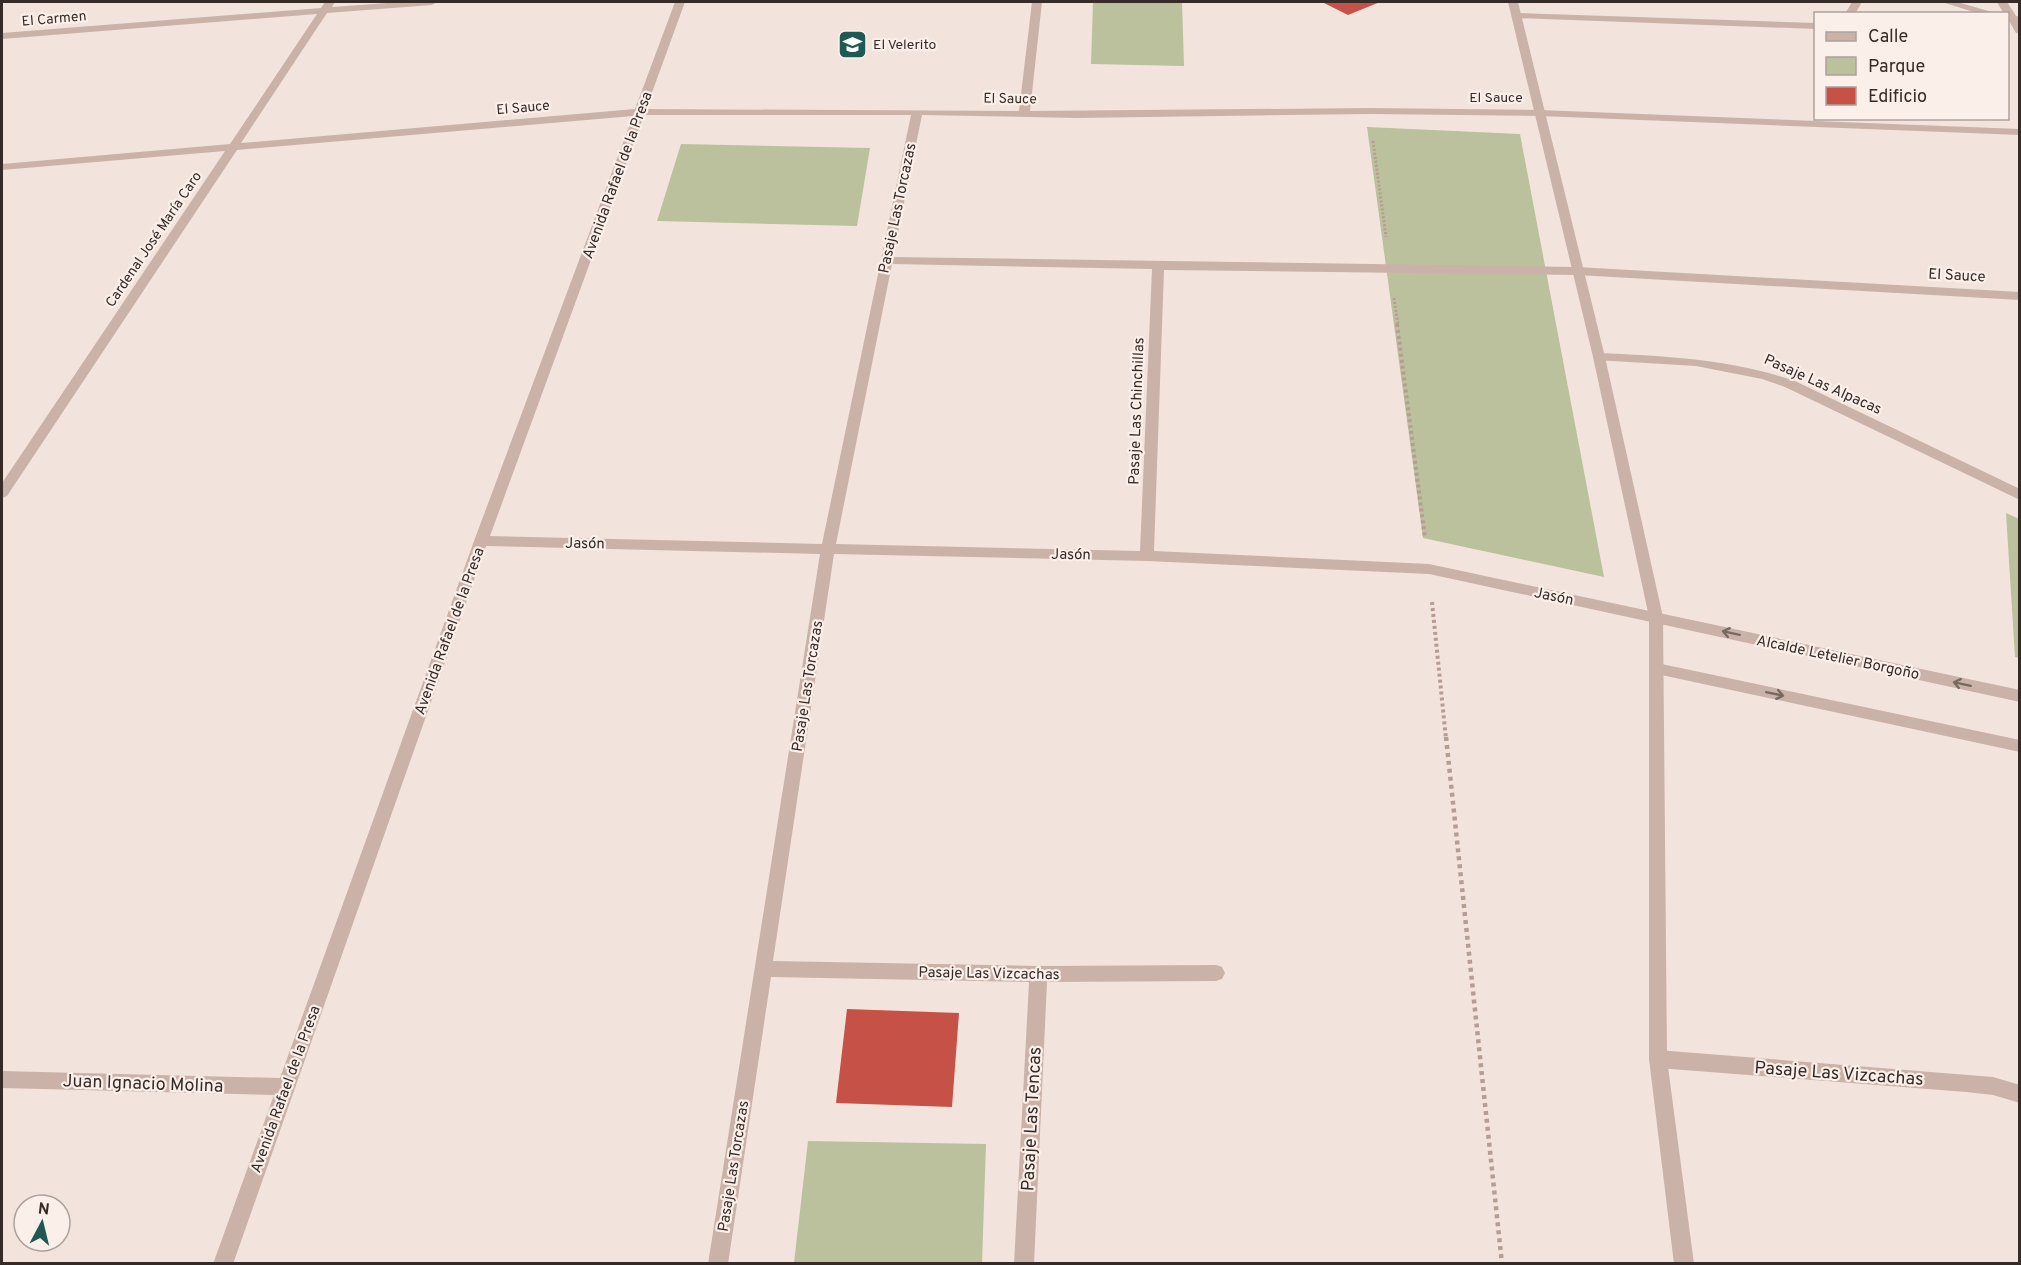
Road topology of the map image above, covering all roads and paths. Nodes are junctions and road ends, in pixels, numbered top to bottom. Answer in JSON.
{"nodes":[{"id":1,"x":432,"y":2,"type":"edge"},
{"id":2,"x":680,"y":2,"type":"edge"},
{"id":3,"x":1037,"y":2,"type":"edge"},
{"id":4,"x":1514,"y":2,"type":"edge"},
{"id":5,"x":1947,"y":2,"type":"edge"},
{"id":6,"x":327,"y":6,"type":"edge"},
{"id":7,"x":1986,"y":12,"type":"edge"},
{"id":8,"x":1517,"y":16,"type":"junction"},
{"id":9,"x":2012,"y":19,"type":"edge"},
{"id":10,"x":1814,"y":26,"type":"edge"},
{"id":11,"x":2019,"y":31,"type":"edge"},
{"id":12,"x":2,"y":36,"type":"edge"},
{"id":13,"x":1370,"y":111,"type":"junction"},
{"id":14,"x":641,"y":112,"type":"junction"},
{"id":15,"x":917,"y":112,"type":"junction"},
{"id":16,"x":1024,"y":113,"type":"junction"},
{"id":17,"x":1540,"y":113,"type":"junction"},
{"id":18,"x":2019,"y":132,"type":"edge"},
{"id":19,"x":232,"y":147,"type":"junction"},
{"id":20,"x":2,"y":167,"type":"edge"},
{"id":21,"x":886,"y":260,"type":"junction"},
{"id":22,"x":1158,"y":266,"type":"junction"},
{"id":23,"x":1390,"y":268,"type":"junction"},
{"id":24,"x":1577,"y":271,"type":"junction"},
{"id":25,"x":2019,"y":296,"type":"edge"},
{"id":26,"x":1599,"y":357,"type":"junction"},
{"id":27,"x":2,"y":493,"type":"edge"},
{"id":28,"x":2019,"y":495,"type":"edge"},
{"id":29,"x":481,"y":541,"type":"junction"},
{"id":30,"x":828,"y":548,"type":"junction"},
{"id":31,"x":1147,"y":556,"type":"junction"},
{"id":32,"x":1429,"y":569,"type":"junction"},
{"id":33,"x":1656,"y":617,"type":"junction"},
{"id":34,"x":1657,"y":669,"type":"junction"},
{"id":35,"x":2019,"y":696,"type":"edge"},
{"id":36,"x":2019,"y":746,"type":"edge"},
{"id":37,"x":763,"y":969,"type":"junction"},
{"id":38,"x":1216,"y":973,"type":"dead end"},
{"id":39,"x":1038,"y":974,"type":"junction"},
{"id":40,"x":1658,"y":1059,"type":"junction"},
{"id":41,"x":2,"y":1078,"type":"edge"},
{"id":42,"x":285,"y":1087,"type":"junction"},
{"id":43,"x":2019,"y":1094,"type":"edge"},
{"id":44,"x":223,"y":1263,"type":"edge"},
{"id":45,"x":718,"y":1263,"type":"edge"},
{"id":46,"x":1024,"y":1263,"type":"edge"},
{"id":47,"x":1502,"y":1263,"type":"edge"},
{"id":48,"x":1684,"y":1263,"type":"edge"}],
"edges":[{"from":1,"to":6,"type":"street","name":"El Carmen"},
{"from":2,"to":14,"type":"street","name":"Avenida Rafael de la Presa"},
{"from":3,"to":16,"type":"street"},
{"from":4,"to":8,"type":"street"},
{"from":5,"to":7,"type":"street"},
{"from":6,"to":12,"type":"street","name":"El Carmen"},
{"from":6,"to":19,"type":"street","name":"Cardenal José María Caro"},
{"from":8,"to":10,"type":"street"},
{"from":8,"to":17,"type":"street"},
{"from":9,"to":11,"type":"street"},
{"from":13,"to":16,"type":"street","name":"El Sauce"},
{"from":13,"to":17,"type":"street","name":"El Sauce"},
{"from":13,"to":23,"type":"path"},
{"from":14,"to":15,"type":"street","name":"El Sauce"},
{"from":14,"to":19,"type":"street","name":"El Sauce"},
{"from":14,"to":29,"type":"street","name":"Avenida Rafael de la Presa"},
{"from":15,"to":16,"type":"street","name":"El Sauce"},
{"from":15,"to":21,"type":"street","name":"Pasaje Las Torcazas"},
{"from":17,"to":18,"type":"street","name":"El Sauce"},
{"from":17,"to":24,"type":"street"},
{"from":19,"to":20,"type":"street","name":"El Sauce"},
{"from":19,"to":27,"type":"street","name":"Cardenal José María Caro"},
{"from":21,"to":22,"type":"street","name":"El Sauce"},
{"from":21,"to":30,"type":"street","name":"Pasaje Las Torcazas"},
{"from":22,"to":23,"type":"street","name":"El Sauce"},
{"from":22,"to":31,"type":"street","name":"Pasaje Las Chinchillas"},
{"from":23,"to":24,"type":"street","name":"El Sauce"},
{"from":23,"to":32,"type":"path"},
{"from":24,"to":25,"type":"street","name":"El Sauce"},
{"from":24,"to":26,"type":"street"},
{"from":26,"to":28,"type":"street","name":"Pasaje Las Alpacas"},
{"from":26,"to":33,"type":"street"},
{"from":29,"to":30,"type":"street","name":"Jasón"},
{"from":29,"to":42,"type":"street","name":"Avenida Rafael de la Presa"},
{"from":30,"to":31,"type":"street","name":"Jasón"},
{"from":30,"to":37,"type":"street","name":"Pasaje Las Torcazas"},
{"from":31,"to":32,"type":"street","name":"Jasón"},
{"from":32,"to":33,"type":"street","name":"Jasón"},
{"from":32,"to":47,"type":"path"},
{"from":33,"to":34,"type":"street"},
{"from":35,"to":33,"type":"street","name":"Alcalde Letelier Borgoño","one_way":true},
{"from":34,"to":36,"type":"street","one_way":true},
{"from":34,"to":40,"type":"street"},
{"from":37,"to":39,"type":"street","name":"Pasaje Las Vizcachas"},
{"from":37,"to":45,"type":"street","name":"Pasaje Las Torcazas"},
{"from":38,"to":39,"type":"street","name":"Pasaje Las Vizcachas"},
{"from":39,"to":46,"type":"street","name":"Pasaje Las Tencas"},
{"from":40,"to":43,"type":"street","name":"Pasaje Las Vizcachas"},
{"from":40,"to":48,"type":"street"},
{"from":41,"to":42,"type":"street","name":"Juan Ignacio Molina"},
{"from":42,"to":44,"type":"street","name":"Avenida Rafael de la Presa"}]}
